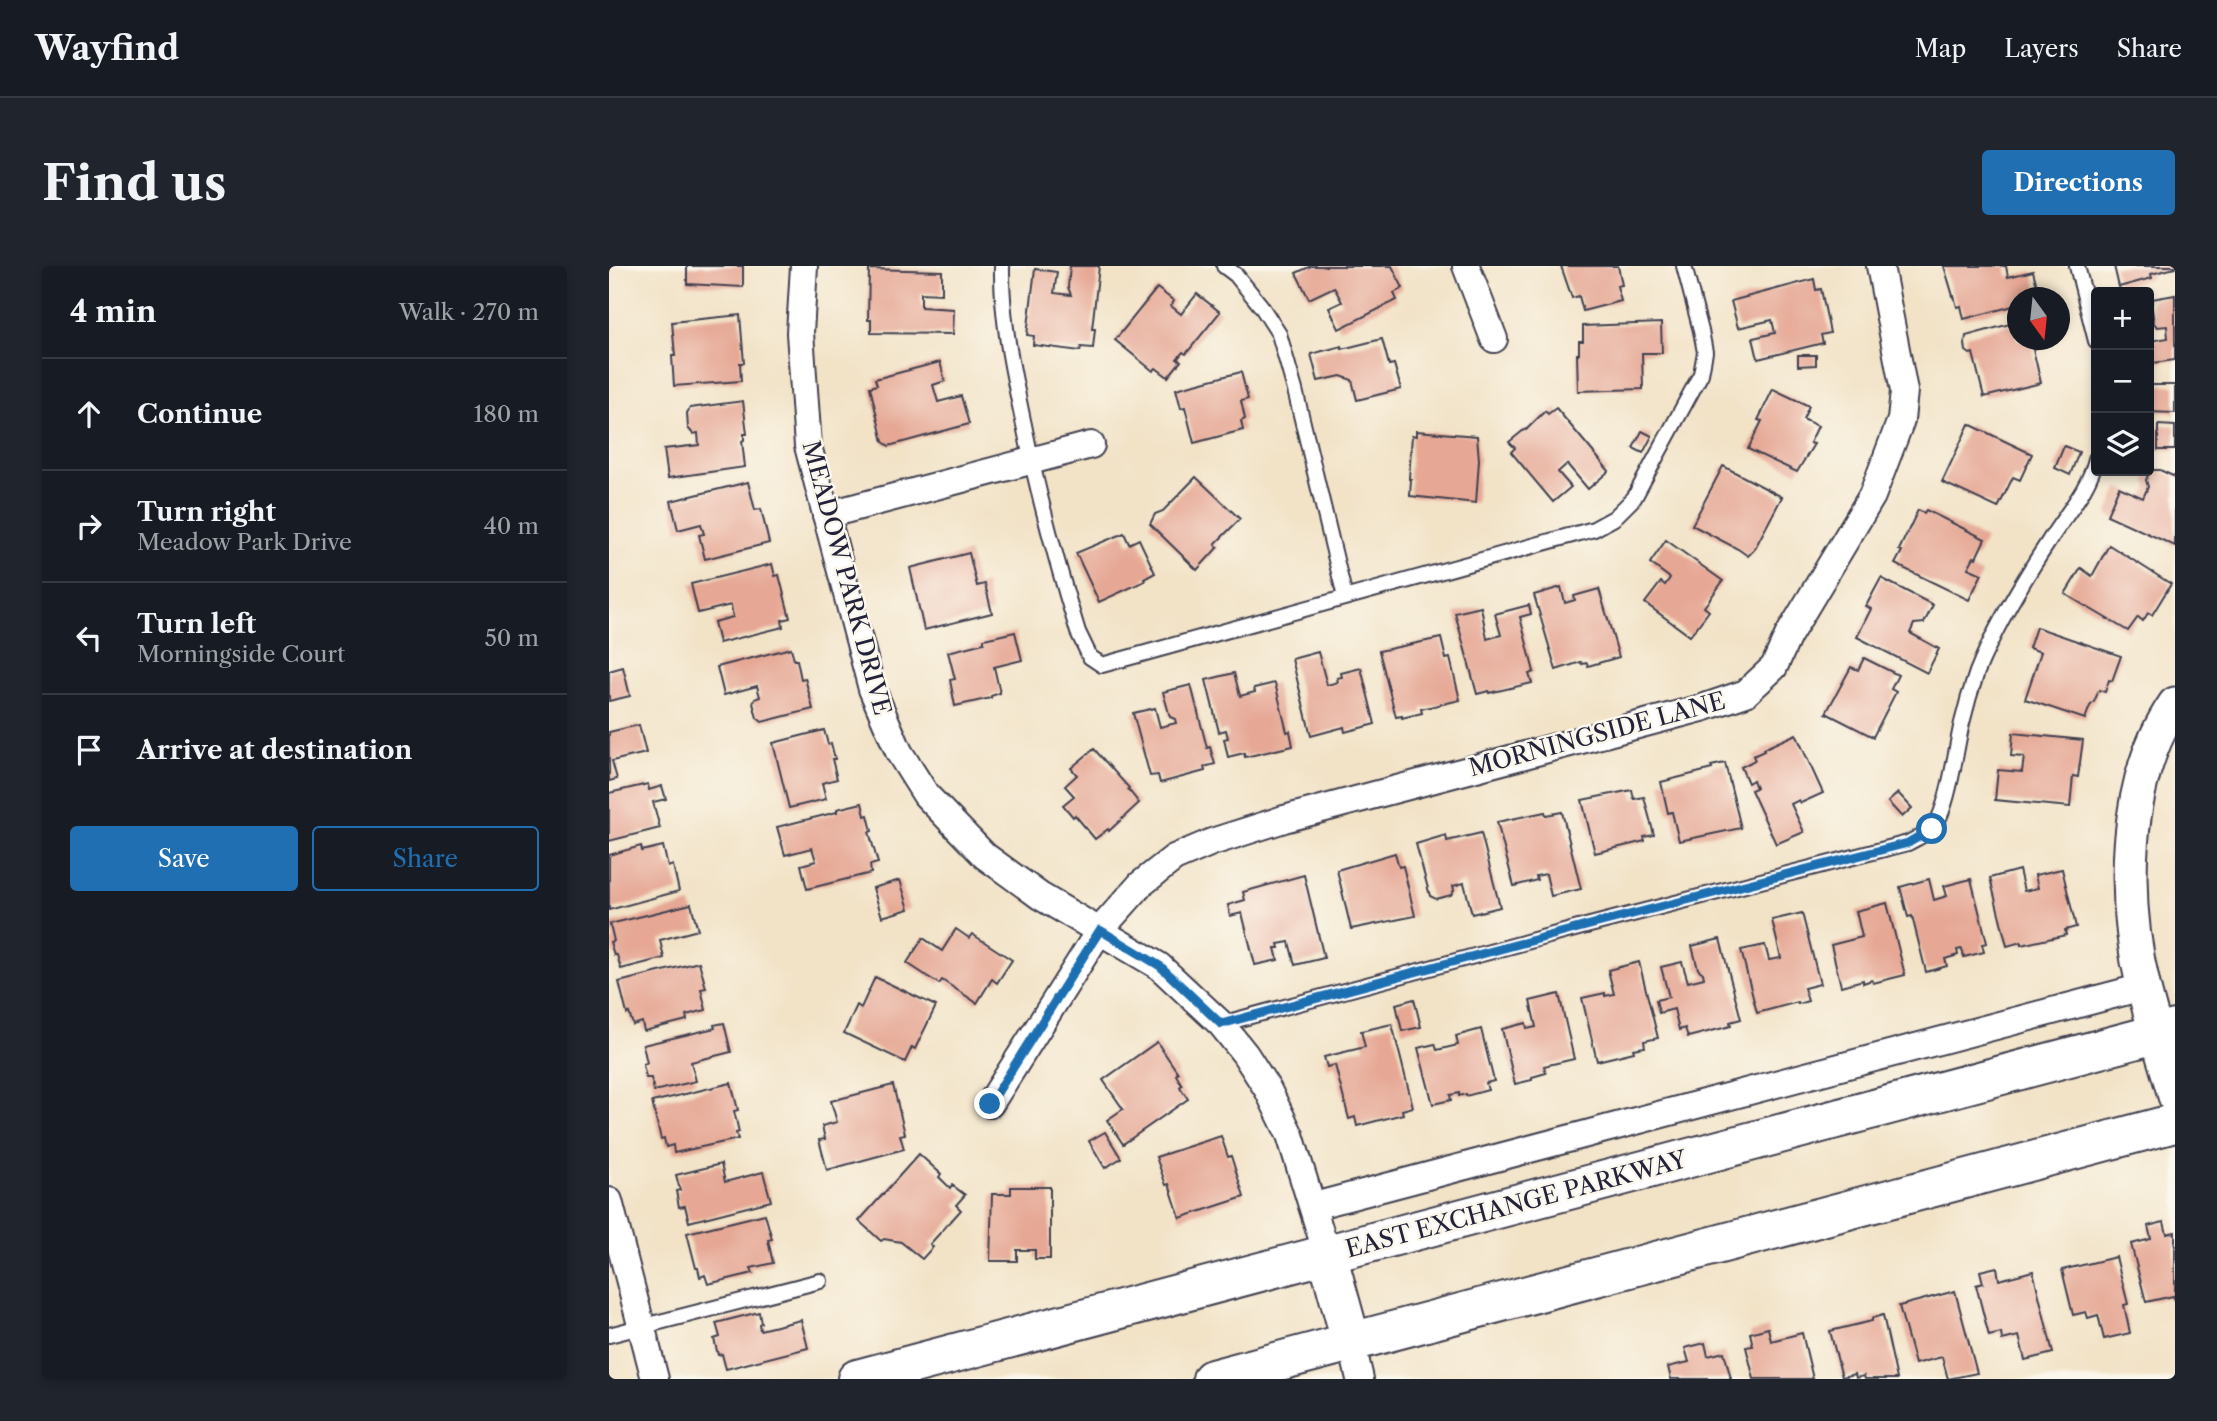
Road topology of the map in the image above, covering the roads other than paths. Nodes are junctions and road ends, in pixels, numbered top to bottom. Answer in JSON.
{"nodes":[{"id":1,"x":804,"y":266,"type":"edge"},
{"id":2,"x":1002,"y":266,"type":"edge"},
{"id":3,"x":1224,"y":266,"type":"edge"},
{"id":4,"x":1465,"y":266,"type":"edge"},
{"id":5,"x":1684,"y":266,"type":"edge"},
{"id":6,"x":1879,"y":266,"type":"edge"},
{"id":7,"x":2077,"y":266,"type":"edge"},
{"id":8,"x":2091,"y":321,"type":"edge"},
{"id":9,"x":1494,"y":339,"type":"dead end"},
{"id":10,"x":1091,"y":445,"type":"dead end"},
{"id":11,"x":1030,"y":460,"type":"junction"},
{"id":12,"x":2091,"y":474,"type":"edge"},
{"id":13,"x":826,"y":515,"type":"junction"},
{"id":14,"x":1345,"y":597,"type":"junction"},
{"id":15,"x":2175,"y":704,"type":"edge"},
{"id":16,"x":1100,"y":930,"type":"junction"},
{"id":17,"x":2143,"y":987,"type":"junction"},
{"id":18,"x":1221,"y":1024,"type":"junction"},
{"id":19,"x":2166,"y":1032,"type":"edge"},
{"id":20,"x":2175,"y":1096,"type":"edge"},
{"id":21,"x":990,"y":1104,"type":"dead end"},
{"id":22,"x":2175,"y":1123,"type":"edge"},
{"id":23,"x":609,"y":1201,"type":"edge"},
{"id":24,"x":1314,"y":1206,"type":"junction"},
{"id":25,"x":1327,"y":1254,"type":"junction"},
{"id":26,"x":820,"y":1281,"type":"dead end"},
{"id":27,"x":641,"y":1327,"type":"junction"},
{"id":28,"x":609,"y":1335,"type":"edge"},
{"id":29,"x":1351,"y":1341,"type":"junction"},
{"id":30,"x":655,"y":1379,"type":"edge"},
{"id":31,"x":857,"y":1379,"type":"edge"},
{"id":32,"x":1212,"y":1379,"type":"edge"},
{"id":33,"x":1360,"y":1379,"type":"edge"}],
"edges":[{"from":1,"to":13,"type":"street","name":"MEADOW PARK DRIVE"},
{"from":2,"to":11,"type":"lane"},
{"from":3,"to":14,"type":"lane"},
{"from":4,"to":9,"type":"street"},
{"from":5,"to":14,"type":"lane"},
{"from":6,"to":16,"type":"street","name":"MORNINGSIDE LANE"},
{"from":7,"to":8,"type":"lane"},
{"from":10,"to":11,"type":"street"},
{"from":11,"to":13,"type":"street"},
{"from":11,"to":14,"type":"lane"},
{"from":12,"to":18,"type":"lane"},
{"from":13,"to":16,"type":"street","name":"MEADOW PARK DRIVE"},
{"from":15,"to":17,"type":"street"},
{"from":16,"to":18,"type":"street","name":"MEADOW PARK DRIVE"},
{"from":16,"to":21,"type":"street","name":"MORNINGSIDE LANE"},
{"from":17,"to":19,"type":"street"},
{"from":17,"to":24,"type":"street","name":"EAST EXCHANGE PARKWAY"},
{"from":18,"to":24,"type":"street","name":"MEADOW PARK DRIVE"},
{"from":19,"to":20,"type":"street"},
{"from":19,"to":25,"type":"main road","name":"EAST EXCHANGE PARKWAY"},
{"from":22,"to":29,"type":"main road"},
{"from":23,"to":27,"type":"street"},
{"from":24,"to":25,"type":"street","name":"MEADOW PARK DRIVE"},
{"from":25,"to":29,"type":"main road"},
{"from":25,"to":31,"type":"main road","name":"EAST EXCHANGE PARKWAY"},
{"from":26,"to":27,"type":"lane"},
{"from":27,"to":28,"type":"lane"},
{"from":27,"to":30,"type":"street"},
{"from":29,"to":32,"type":"main road"},
{"from":29,"to":33,"type":"street"}]}
